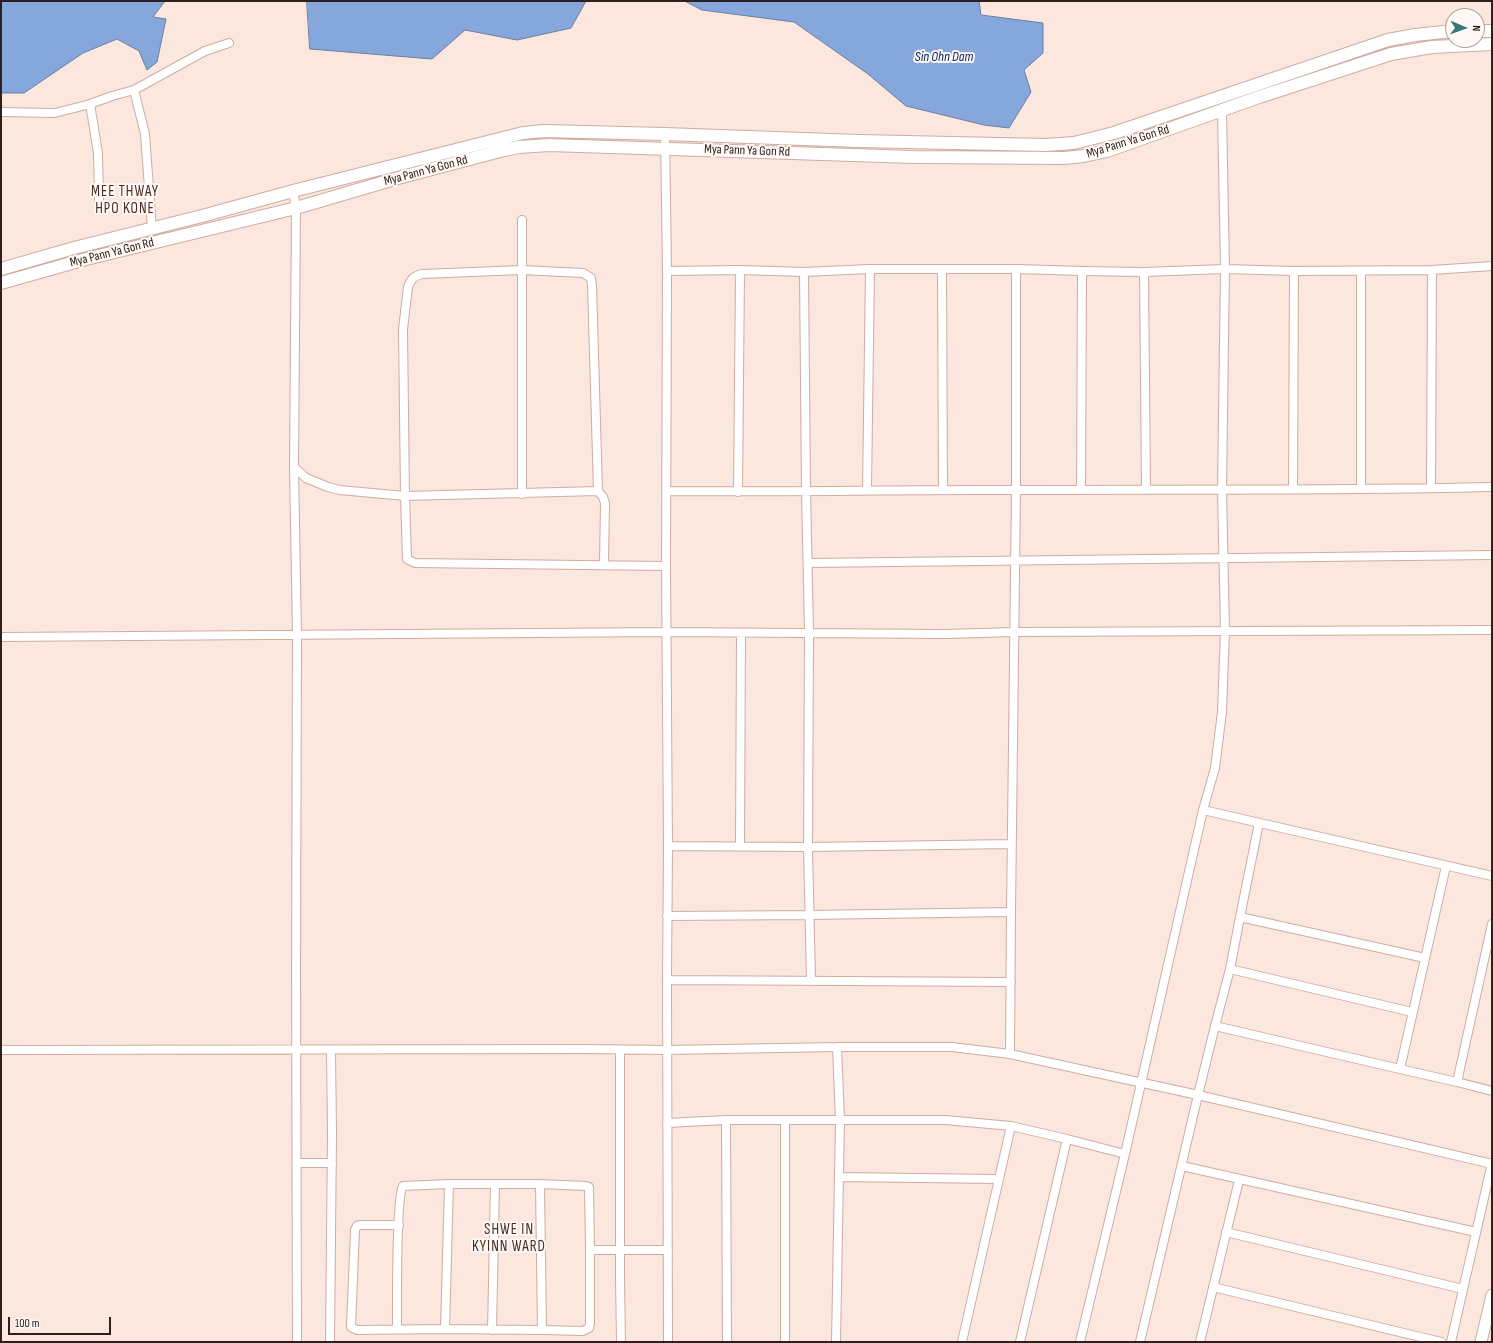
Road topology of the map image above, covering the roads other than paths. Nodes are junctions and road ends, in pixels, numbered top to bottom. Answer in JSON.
{"nodes":[{"id":1,"x":1445,"y":32,"type":"edge"},
{"id":2,"x":229,"y":43,"type":"dead end"},
{"id":3,"x":1492,"y":44,"type":"edge"},
{"id":4,"x":134,"y":90,"type":"junction"},
{"id":5,"x":90,"y":104,"type":"junction"},
{"id":6,"x":1222,"y":111,"type":"junction"},
{"id":7,"x":1,"y":112,"type":"edge"},
{"id":8,"x":665,"y":134,"type":"junction"},
{"id":9,"x":665,"y":149,"type":"junction"},
{"id":10,"x":292,"y":191,"type":"junction"},
{"id":11,"x":99,"y":201,"type":"dead end"},
{"id":12,"x":296,"y":208,"type":"junction"},
{"id":13,"x":522,"y":220,"type":"dead end"},
{"id":14,"x":152,"y":229,"type":"junction"},
{"id":15,"x":1492,"y":266,"type":"edge"},
{"id":16,"x":1016,"y":268,"type":"junction"},
{"id":17,"x":1,"y":269,"type":"edge"},
{"id":18,"x":870,"y":269,"type":"junction"},
{"id":19,"x":942,"y":269,"type":"junction"},
{"id":20,"x":1225,"y":269,"type":"junction"},
{"id":21,"x":522,"y":270,"type":"junction"},
{"id":22,"x":740,"y":270,"type":"junction"},
{"id":23,"x":1432,"y":270,"type":"junction"},
{"id":24,"x":667,"y":271,"type":"junction"},
{"id":25,"x":1082,"y":271,"type":"junction"},
{"id":26,"x":1294,"y":271,"type":"junction"},
{"id":27,"x":1361,"y":271,"type":"junction"},
{"id":28,"x":804,"y":272,"type":"junction"},
{"id":29,"x":1144,"y":272,"type":"junction"},
{"id":30,"x":1,"y":283,"type":"edge"},
{"id":31,"x":294,"y":467,"type":"junction"},
{"id":32,"x":1492,"y":487,"type":"edge"},
{"id":33,"x":1361,"y":488,"type":"junction"},
{"id":34,"x":1431,"y":488,"type":"junction"},
{"id":35,"x":1293,"y":489,"type":"junction"},
{"id":36,"x":867,"y":490,"type":"junction"},
{"id":37,"x":943,"y":490,"type":"junction"},
{"id":38,"x":1016,"y":490,"type":"junction"},
{"id":39,"x":1082,"y":490,"type":"junction"},
{"id":40,"x":1146,"y":490,"type":"junction"},
{"id":41,"x":1222,"y":490,"type":"junction"},
{"id":42,"x":598,"y":491,"type":"junction"},
{"id":43,"x":667,"y":491,"type":"junction"},
{"id":44,"x":806,"y":491,"type":"junction"},
{"id":45,"x":738,"y":492,"type":"junction"},
{"id":46,"x":522,"y":494,"type":"junction"},
{"id":47,"x":404,"y":496,"type":"junction"},
{"id":48,"x":1492,"y":555,"type":"edge"},
{"id":49,"x":1222,"y":558,"type":"junction"},
{"id":50,"x":1015,"y":561,"type":"junction"},
{"id":51,"x":808,"y":563,"type":"junction"},
{"id":52,"x":604,"y":564,"type":"junction"},
{"id":53,"x":666,"y":566,"type":"junction"},
{"id":54,"x":1225,"y":630,"type":"junction"},
{"id":55,"x":1492,"y":630,"type":"edge"},
{"id":56,"x":666,"y":632,"type":"junction"},
{"id":57,"x":1015,"y":632,"type":"junction"},
{"id":58,"x":741,"y":633,"type":"junction"},
{"id":59,"x":810,"y":633,"type":"junction"},
{"id":60,"x":297,"y":634,"type":"junction"},
{"id":61,"x":1,"y":637,"type":"edge"},
{"id":62,"x":1203,"y":810,"type":"junction"},
{"id":63,"x":1259,"y":823,"type":"junction"},
{"id":64,"x":1012,"y":844,"type":"junction"},
{"id":65,"x":668,"y":846,"type":"junction"},
{"id":66,"x":740,"y":846,"type":"junction"},
{"id":67,"x":808,"y":847,"type":"junction"},
{"id":68,"x":1446,"y":866,"type":"junction"},
{"id":69,"x":1492,"y":876,"type":"edge"},
{"id":70,"x":1011,"y":912,"type":"junction"},
{"id":71,"x":809,"y":915,"type":"junction"},
{"id":72,"x":667,"y":916,"type":"junction"},
{"id":73,"x":1240,"y":917,"type":"junction"},
{"id":74,"x":1492,"y":924,"type":"edge"},
{"id":75,"x":1425,"y":958,"type":"junction"},
{"id":76,"x":1230,"y":969,"type":"junction"},
{"id":77,"x":667,"y":980,"type":"junction"},
{"id":78,"x":811,"y":981,"type":"junction"},
{"id":79,"x":1011,"y":982,"type":"junction"},
{"id":80,"x":1412,"y":1012,"type":"junction"},
{"id":81,"x":1215,"y":1026,"type":"junction"},
{"id":82,"x":837,"y":1047,"type":"junction"},
{"id":83,"x":1,"y":1050,"type":"edge"},
{"id":84,"x":297,"y":1050,"type":"junction"},
{"id":85,"x":331,"y":1050,"type":"junction"},
{"id":86,"x":620,"y":1050,"type":"junction"},
{"id":87,"x":667,"y":1050,"type":"junction"},
{"id":88,"x":1010,"y":1054,"type":"junction"},
{"id":89,"x":1400,"y":1069,"type":"junction"},
{"id":90,"x":1141,"y":1082,"type":"junction"},
{"id":91,"x":1457,"y":1082,"type":"junction"},
{"id":92,"x":1492,"y":1091,"type":"edge"},
{"id":93,"x":1198,"y":1095,"type":"junction"},
{"id":94,"x":726,"y":1120,"type":"junction"},
{"id":95,"x":785,"y":1120,"type":"junction"},
{"id":96,"x":840,"y":1120,"type":"junction"},
{"id":97,"x":667,"y":1123,"type":"junction"},
{"id":98,"x":1011,"y":1126,"type":"junction"},
{"id":99,"x":1067,"y":1139,"type":"junction"},
{"id":100,"x":1125,"y":1154,"type":"junction"},
{"id":101,"x":297,"y":1163,"type":"junction"},
{"id":102,"x":332,"y":1163,"type":"junction"},
{"id":103,"x":1492,"y":1164,"type":"edge"},
{"id":104,"x":1182,"y":1166,"type":"junction"},
{"id":105,"x":840,"y":1178,"type":"junction"},
{"id":106,"x":998,"y":1179,"type":"junction"},
{"id":107,"x":1238,"y":1180,"type":"junction"},
{"id":108,"x":449,"y":1184,"type":"junction"},
{"id":109,"x":495,"y":1184,"type":"junction"},
{"id":110,"x":540,"y":1184,"type":"junction"},
{"id":111,"x":399,"y":1225,"type":"junction"},
{"id":112,"x":1226,"y":1232,"type":"junction"},
{"id":113,"x":1476,"y":1232,"type":"junction"},
{"id":114,"x":590,"y":1250,"type":"junction"},
{"id":115,"x":668,"y":1250,"type":"junction"},
{"id":116,"x":620,"y":1251,"type":"junction"},
{"id":117,"x":1213,"y":1287,"type":"junction"},
{"id":118,"x":1463,"y":1289,"type":"junction"},
{"id":119,"x":1492,"y":1295,"type":"edge"},
{"id":120,"x":397,"y":1329,"type":"junction"},
{"id":121,"x":446,"y":1329,"type":"junction"},
{"id":122,"x":492,"y":1330,"type":"junction"},
{"id":123,"x":542,"y":1330,"type":"junction"},
{"id":124,"x":297,"y":1342,"type":"edge"},
{"id":125,"x":330,"y":1342,"type":"edge"},
{"id":126,"x":621,"y":1342,"type":"edge"},
{"id":127,"x":668,"y":1342,"type":"edge"},
{"id":128,"x":727,"y":1342,"type":"edge"},
{"id":129,"x":784,"y":1342,"type":"edge"},
{"id":130,"x":836,"y":1342,"type":"edge"},
{"id":131,"x":962,"y":1342,"type":"edge"},
{"id":132,"x":1020,"y":1342,"type":"edge"},
{"id":133,"x":1080,"y":1342,"type":"edge"},
{"id":134,"x":1140,"y":1342,"type":"edge"},
{"id":135,"x":1200,"y":1342,"type":"edge"},
{"id":136,"x":1441,"y":1342,"type":"edge"},
{"id":137,"x":1451,"y":1342,"type":"edge"},
{"id":138,"x":1481,"y":1342,"type":"edge"}],
"edges":[{"from":1,"to":8,"type":"main road","name":"Mya Pann Ya Gon Rd"},
{"from":2,"to":4,"type":"street"},
{"from":3,"to":6,"type":"main road","name":"Mya Pann Ya Gon Rd"},
{"from":4,"to":5,"type":"street"},
{"from":4,"to":14,"type":"street"},
{"from":5,"to":7,"type":"street"},
{"from":5,"to":11,"type":"street"},
{"from":6,"to":9,"type":"main road","name":"Mya Pann Ya Gon Rd"},
{"from":6,"to":20,"type":"street"},
{"from":8,"to":9,"type":"street"},
{"from":8,"to":10,"type":"main road","name":"Mya Pann Ya Gon Rd"},
{"from":9,"to":12,"type":"main road","name":"Mya Pann Ya Gon Rd"},
{"from":9,"to":24,"type":"street"},
{"from":10,"to":12,"type":"street"},
{"from":10,"to":14,"type":"main road","name":"Mya Pann Ya Gon Rd"},
{"from":12,"to":30,"type":"main road","name":"Mya Pann Ya Gon Rd"},
{"from":12,"to":31,"type":"street"},
{"from":13,"to":21,"type":"street"},
{"from":14,"to":17,"type":"main road","name":"Mya Pann Ya Gon Rd"},
{"from":15,"to":23,"type":"street"},
{"from":16,"to":19,"type":"street"},
{"from":16,"to":25,"type":"street"},
{"from":16,"to":38,"type":"street"},
{"from":18,"to":19,"type":"street"},
{"from":18,"to":28,"type":"street"},
{"from":18,"to":36,"type":"street"},
{"from":19,"to":37,"type":"street"},
{"from":20,"to":26,"type":"street"},
{"from":20,"to":29,"type":"street"},
{"from":20,"to":41,"type":"street"},
{"from":21,"to":42,"type":"street"},
{"from":21,"to":46,"type":"street"},
{"from":21,"to":47,"type":"street"},
{"from":22,"to":24,"type":"street"},
{"from":22,"to":28,"type":"street"},
{"from":22,"to":45,"type":"street"},
{"from":23,"to":27,"type":"street"},
{"from":23,"to":34,"type":"street"},
{"from":24,"to":43,"type":"street"},
{"from":25,"to":29,"type":"street"},
{"from":25,"to":39,"type":"street"},
{"from":26,"to":27,"type":"street"},
{"from":26,"to":35,"type":"street"},
{"from":27,"to":33,"type":"street"},
{"from":28,"to":44,"type":"street"},
{"from":29,"to":40,"type":"street"},
{"from":31,"to":47,"type":"street"},
{"from":31,"to":60,"type":"street"},
{"from":32,"to":34,"type":"street"},
{"from":33,"to":34,"type":"street"},
{"from":33,"to":35,"type":"street"},
{"from":35,"to":41,"type":"street"},
{"from":36,"to":37,"type":"street"},
{"from":36,"to":44,"type":"street"},
{"from":37,"to":38,"type":"street"},
{"from":38,"to":39,"type":"street"},
{"from":38,"to":50,"type":"street"},
{"from":39,"to":40,"type":"street"},
{"from":40,"to":41,"type":"street"},
{"from":41,"to":49,"type":"street"},
{"from":42,"to":46,"type":"street"},
{"from":42,"to":52,"type":"street"},
{"from":43,"to":45,"type":"street"},
{"from":43,"to":53,"type":"street"},
{"from":44,"to":45,"type":"street"},
{"from":44,"to":51,"type":"street"},
{"from":46,"to":47,"type":"street"},
{"from":47,"to":52,"type":"street"},
{"from":48,"to":49,"type":"street"},
{"from":49,"to":50,"type":"street"},
{"from":49,"to":54,"type":"street"},
{"from":50,"to":51,"type":"street"},
{"from":50,"to":57,"type":"street"},
{"from":51,"to":59,"type":"street"},
{"from":52,"to":53,"type":"street"},
{"from":53,"to":56,"type":"street"},
{"from":54,"to":55,"type":"street"},
{"from":54,"to":57,"type":"street"},
{"from":54,"to":62,"type":"street"},
{"from":56,"to":58,"type":"street"},
{"from":56,"to":60,"type":"street"},
{"from":56,"to":65,"type":"street"},
{"from":57,"to":59,"type":"street"},
{"from":57,"to":64,"type":"street"},
{"from":58,"to":59,"type":"street"},
{"from":58,"to":66,"type":"street"},
{"from":59,"to":67,"type":"street"},
{"from":60,"to":61,"type":"street"},
{"from":60,"to":84,"type":"street"},
{"from":62,"to":63,"type":"street"},
{"from":62,"to":90,"type":"street"},
{"from":63,"to":68,"type":"street"},
{"from":63,"to":73,"type":"street"},
{"from":64,"to":67,"type":"street"},
{"from":64,"to":70,"type":"street"},
{"from":65,"to":66,"type":"street"},
{"from":65,"to":72,"type":"street"},
{"from":66,"to":67,"type":"street"},
{"from":67,"to":71,"type":"street"},
{"from":68,"to":69,"type":"street"},
{"from":68,"to":75,"type":"street"},
{"from":70,"to":71,"type":"street"},
{"from":70,"to":79,"type":"street"},
{"from":71,"to":72,"type":"street"},
{"from":71,"to":78,"type":"street"},
{"from":72,"to":77,"type":"street"},
{"from":73,"to":75,"type":"street"},
{"from":73,"to":76,"type":"street"},
{"from":74,"to":91,"type":"street"},
{"from":75,"to":80,"type":"street"},
{"from":76,"to":80,"type":"street"},
{"from":76,"to":81,"type":"street"},
{"from":77,"to":78,"type":"street"},
{"from":77,"to":87,"type":"street"},
{"from":78,"to":79,"type":"street"},
{"from":79,"to":88,"type":"street"},
{"from":80,"to":89,"type":"street"},
{"from":81,"to":89,"type":"street"},
{"from":81,"to":93,"type":"street"},
{"from":82,"to":87,"type":"street"},
{"from":82,"to":88,"type":"street"},
{"from":82,"to":96,"type":"street"},
{"from":83,"to":84,"type":"street"},
{"from":84,"to":85,"type":"street"},
{"from":84,"to":101,"type":"street"},
{"from":85,"to":86,"type":"street"},
{"from":85,"to":102,"type":"street"},
{"from":86,"to":87,"type":"street"},
{"from":86,"to":116,"type":"street"},
{"from":87,"to":97,"type":"street"},
{"from":88,"to":90,"type":"street"},
{"from":89,"to":91,"type":"street"},
{"from":90,"to":93,"type":"street"},
{"from":90,"to":100,"type":"street"},
{"from":91,"to":92,"type":"street"},
{"from":93,"to":103,"type":"street"},
{"from":93,"to":104,"type":"street"},
{"from":94,"to":95,"type":"street"},
{"from":94,"to":97,"type":"street"},
{"from":94,"to":128,"type":"street"},
{"from":95,"to":96,"type":"street"},
{"from":95,"to":129,"type":"street"},
{"from":96,"to":98,"type":"street"},
{"from":96,"to":105,"type":"street"},
{"from":97,"to":115,"type":"street"},
{"from":98,"to":99,"type":"street"},
{"from":98,"to":106,"type":"street"},
{"from":99,"to":100,"type":"street"},
{"from":99,"to":132,"type":"street"},
{"from":100,"to":133,"type":"street"},
{"from":101,"to":102,"type":"street"},
{"from":101,"to":124,"type":"street"},
{"from":102,"to":125,"type":"street"},
{"from":103,"to":113,"type":"street"},
{"from":104,"to":107,"type":"street"},
{"from":104,"to":134,"type":"street"},
{"from":105,"to":106,"type":"street"},
{"from":105,"to":130,"type":"street"},
{"from":106,"to":131,"type":"street"},
{"from":107,"to":112,"type":"street"},
{"from":107,"to":113,"type":"street"},
{"from":108,"to":109,"type":"street"},
{"from":108,"to":111,"type":"street"},
{"from":108,"to":121,"type":"street"},
{"from":109,"to":110,"type":"street"},
{"from":109,"to":122,"type":"street"},
{"from":110,"to":114,"type":"street"},
{"from":110,"to":123,"type":"street"},
{"from":111,"to":120,"type":"street"},
{"from":111,"to":120,"type":"street"},
{"from":112,"to":117,"type":"street"},
{"from":112,"to":118,"type":"street"},
{"from":113,"to":118,"type":"street"},
{"from":114,"to":116,"type":"street"},
{"from":114,"to":123,"type":"street"},
{"from":115,"to":116,"type":"street"},
{"from":115,"to":127,"type":"street"},
{"from":116,"to":126,"type":"street"},
{"from":117,"to":135,"type":"street"},
{"from":117,"to":136,"type":"street"},
{"from":118,"to":137,"type":"street"},
{"from":119,"to":138,"type":"street"},
{"from":120,"to":121,"type":"street"},
{"from":121,"to":122,"type":"street"},
{"from":122,"to":123,"type":"street"}]}
